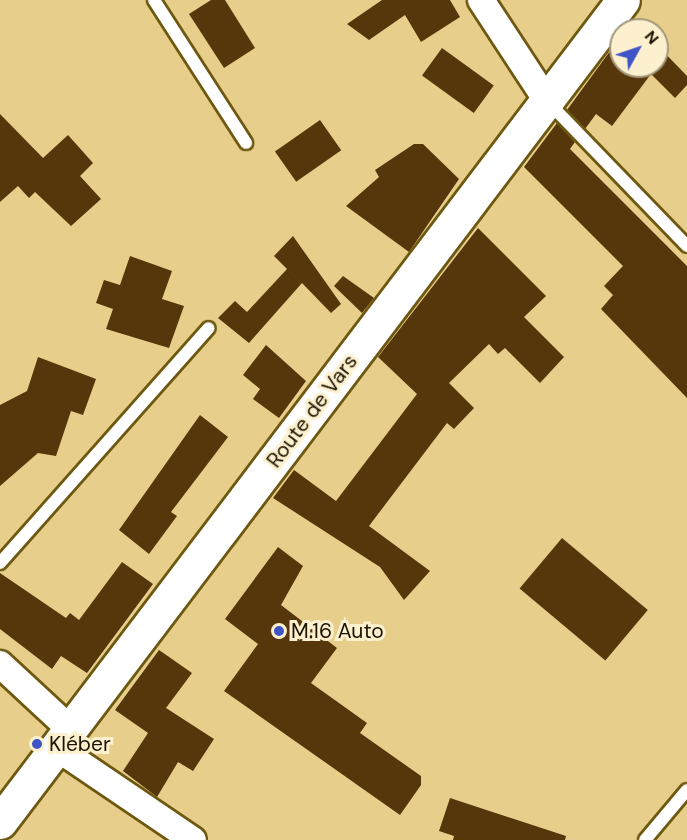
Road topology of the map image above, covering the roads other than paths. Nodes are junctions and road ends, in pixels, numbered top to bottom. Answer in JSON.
{"nodes":[{"id":1,"x":154,"y":0,"type":"edge"},
{"id":2,"x":481,"y":0,"type":"edge"},
{"id":3,"x":623,"y":0,"type":"edge"},
{"id":4,"x":547,"y":101,"type":"junction"},
{"id":5,"x":246,"y":143,"type":"dead end"},
{"id":6,"x":687,"y":246,"type":"edge"},
{"id":7,"x":209,"y":328,"type":"dead end"},
{"id":8,"x":0,"y":563,"type":"edge"},
{"id":9,"x":0,"y":664,"type":"edge"},
{"id":10,"x":64,"y":739,"type":"junction"},
{"id":11,"x":687,"y":790,"type":"edge"},
{"id":12,"x":0,"y":822,"type":"edge"},
{"id":13,"x":193,"y":840,"type":"edge"},
{"id":14,"x":645,"y":840,"type":"edge"}],
"edges":[{"from":1,"to":5,"type":"lane"},
{"from":2,"to":4,"type":"street"},
{"from":3,"to":4,"type":"main road","name":"Route de Vars"},
{"from":4,"to":6,"type":"lane"},
{"from":4,"to":10,"type":"main road","name":"Route de Vars"},
{"from":7,"to":8,"type":"lane"},
{"from":9,"to":10,"type":"street"},
{"from":10,"to":12,"type":"main road","name":"Route de Vars"},
{"from":10,"to":13,"type":"street"},
{"from":11,"to":14,"type":"lane"}]}
